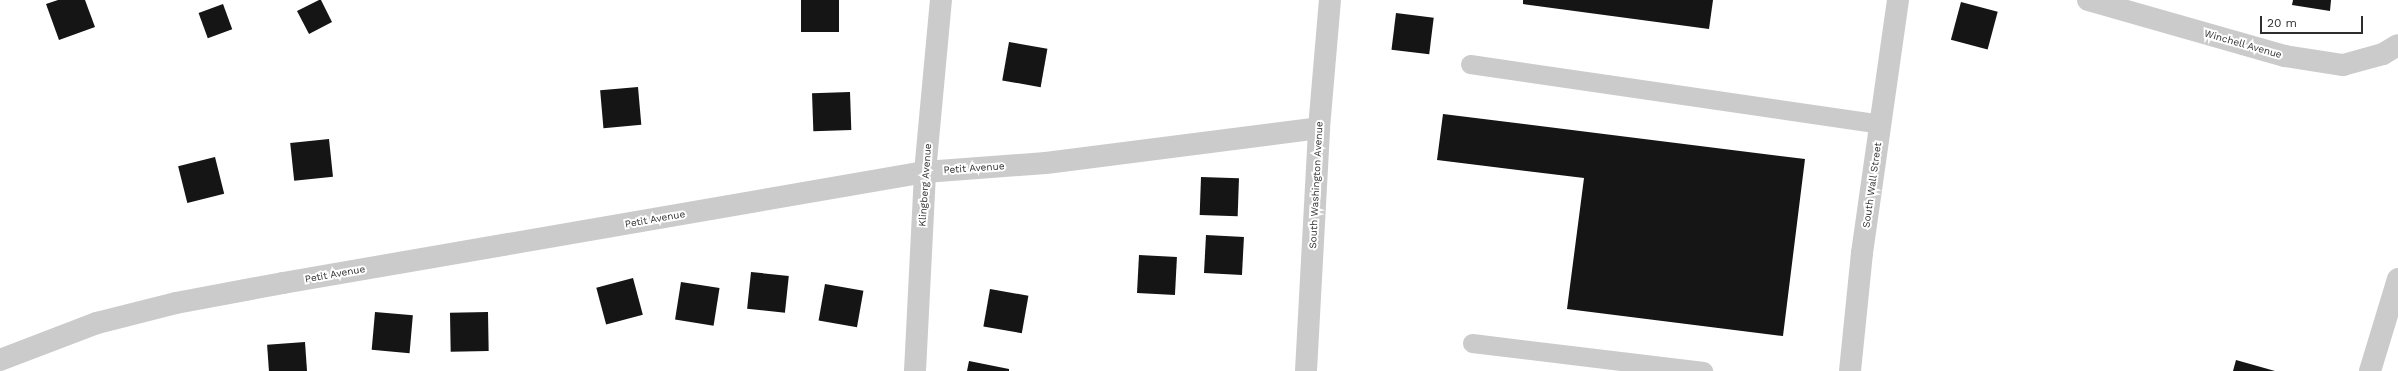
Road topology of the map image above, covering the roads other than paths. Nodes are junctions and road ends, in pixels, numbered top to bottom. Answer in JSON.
{"nodes":[{"id":1,"x":941,"y":0,"type":"edge"},
{"id":2,"x":1330,"y":0,"type":"edge"},
{"id":3,"x":1898,"y":0,"type":"edge"},
{"id":4,"x":2088,"y":0,"type":"edge"},
{"id":5,"x":2398,"y":44,"type":"edge"},
{"id":6,"x":1470,"y":64,"type":"dead end"},
{"id":7,"x":1880,"y":124,"type":"junction"},
{"id":8,"x":1319,"y":128,"type":"junction"},
{"id":9,"x":925,"y":172,"type":"junction"},
{"id":10,"x":2398,"y":279,"type":"edge"},
{"id":11,"x":1472,"y":343,"type":"dead end"},
{"id":12,"x":0,"y":360,"type":"edge"},
{"id":13,"x":915,"y":371,"type":"edge"},
{"id":14,"x":1306,"y":371,"type":"edge"},
{"id":15,"x":1703,"y":371,"type":"edge"},
{"id":16,"x":1850,"y":371,"type":"edge"},
{"id":17,"x":2370,"y":371,"type":"edge"}],
"edges":[{"from":1,"to":9,"type":"street","name":"Klingberg Avenue"},
{"from":2,"to":8,"type":"street","name":"South Washington Avenue"},
{"from":3,"to":7,"type":"street","name":"South Wall Street"},
{"from":4,"to":5,"type":"street","name":"Winchell Avenue"},
{"from":6,"to":7,"type":"lane"},
{"from":7,"to":16,"type":"street","name":"South Wall Street"},
{"from":8,"to":9,"type":"street","name":"Petit Avenue"},
{"from":8,"to":14,"type":"street","name":"South Washington Avenue"},
{"from":9,"to":12,"type":"street","name":"Petit Avenue"},
{"from":9,"to":13,"type":"street","name":"Klingberg Avenue"},
{"from":10,"to":17,"type":"street"},
{"from":11,"to":15,"type":"lane"}]}
